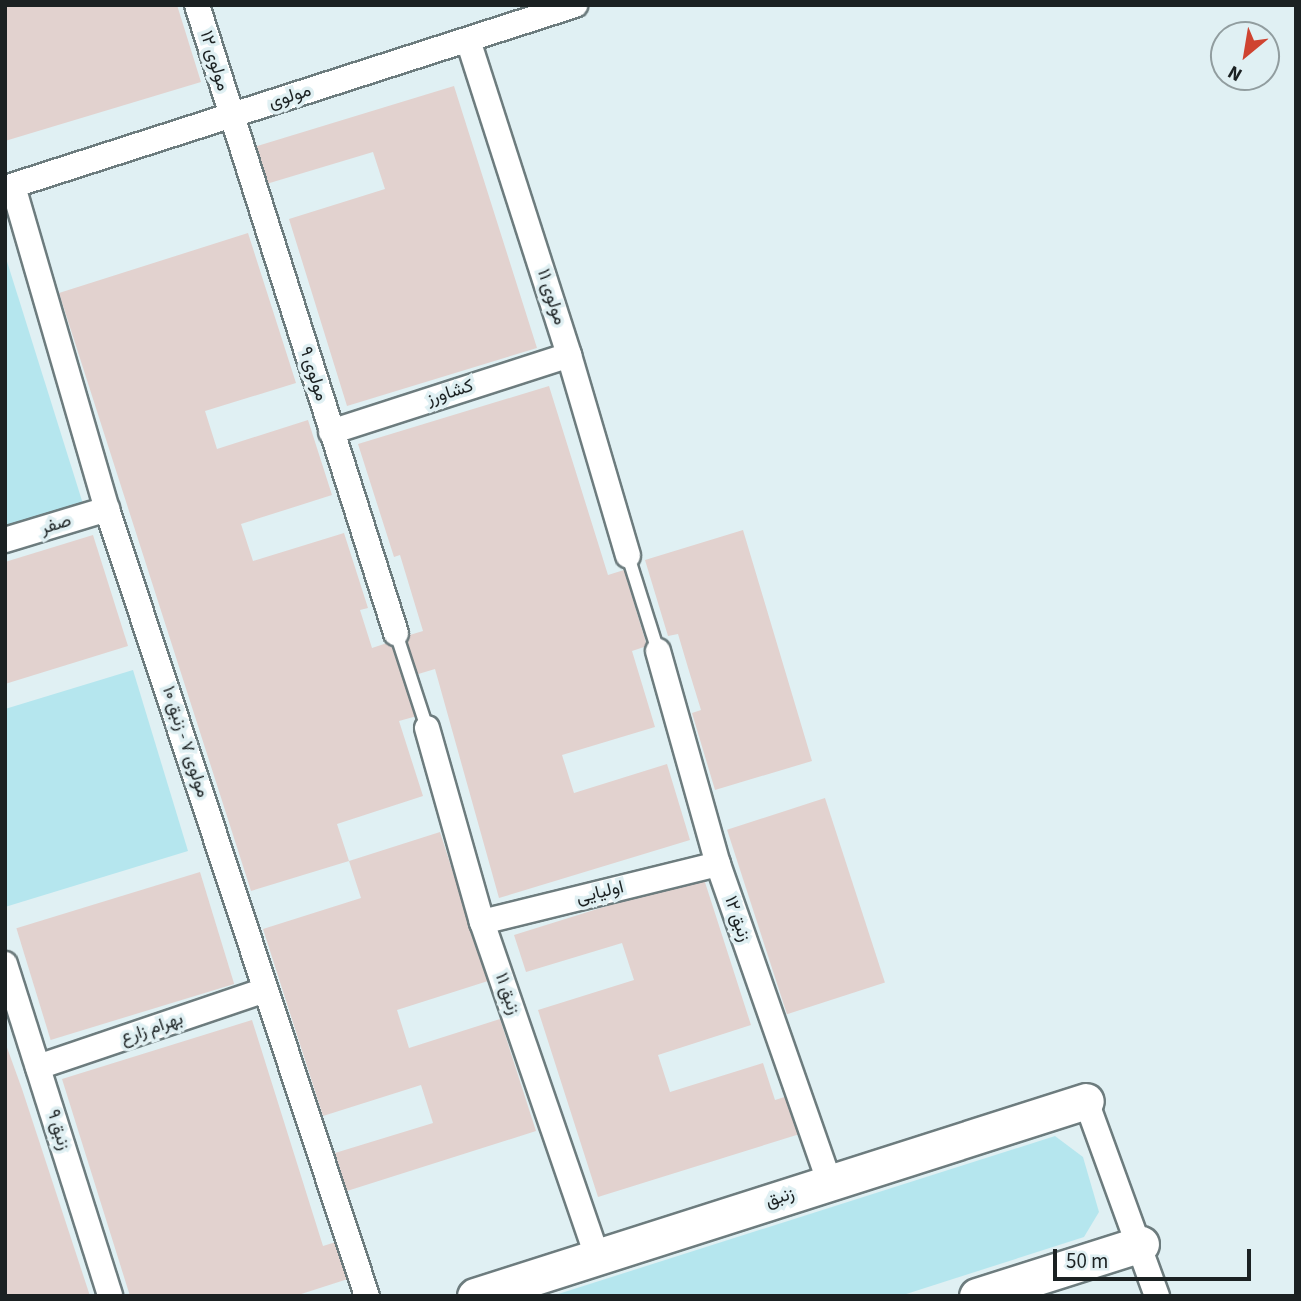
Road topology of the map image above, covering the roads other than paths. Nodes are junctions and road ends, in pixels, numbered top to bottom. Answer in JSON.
{"nodes":[{"id":1,"x":197,"y":5,"type":"edge"},
{"id":2,"x":575,"y":5,"type":"edge"},
{"id":3,"x":468,"y":40,"type":"junction"},
{"id":4,"x":230,"y":116,"type":"junction"},
{"id":5,"x":8,"y":183,"type":"edge"},
{"id":6,"x":569,"y":355,"type":"junction"},
{"id":7,"x":331,"y":432,"type":"junction"},
{"id":8,"x":107,"y":509,"type":"junction"},
{"id":9,"x":5,"y":540,"type":"edge"},
{"id":10,"x":628,"y":556,"type":"joint"},
{"id":11,"x":396,"y":633,"type":"joint"},
{"id":12,"x":658,"y":651,"type":"joint"},
{"id":13,"x":427,"y":728,"type":"joint"},
{"id":14,"x":718,"y":864,"type":"junction"},
{"id":15,"x":482,"y":922,"type":"junction"},
{"id":16,"x":5,"y":964,"type":"edge"},
{"id":17,"x":265,"y":990,"type":"junction"},
{"id":18,"x":38,"y":1068,"type":"junction"},
{"id":19,"x":1086,"y":1101,"type":"joint"},
{"id":20,"x":830,"y":1183,"type":"junction"},
{"id":21,"x":1141,"y":1244,"type":"junction"},
{"id":22,"x":597,"y":1256,"type":"junction"},
{"id":23,"x":110,"y":1296,"type":"edge"},
{"id":24,"x":367,"y":1296,"type":"edge"},
{"id":25,"x":475,"y":1296,"type":"edge"},
{"id":26,"x":977,"y":1296,"type":"edge"},
{"id":27,"x":1157,"y":1296,"type":"edge"}],
"edges":[{"from":1,"to":4,"type":"street","name":"مولوی ۱۲"},
{"from":2,"to":3,"type":"street","name":"مولوی"},
{"from":3,"to":4,"type":"street","name":"مولوی"},
{"from":3,"to":6,"type":"street","name":"مولوی ۱۱"},
{"from":4,"to":5,"type":"street","name":"مولوی"},
{"from":4,"to":7,"type":"street","name":"مولوی ۹"},
{"from":5,"to":8,"type":"street","name":"مولوی ۷ - زنبق ۱۰"},
{"from":6,"to":7,"type":"street","name":"کشاورز"},
{"from":6,"to":10,"type":"street","name":"مولوی ۱۱"},
{"from":7,"to":11,"type":"street","name":"مولوی ۹"},
{"from":8,"to":9,"type":"street","name":"صفر"},
{"from":8,"to":17,"type":"street","name":"مولوی ۷ - زنبق ۱۰"},
{"from":10,"to":12,"type":"lane"},
{"from":11,"to":13,"type":"lane"},
{"from":12,"to":14,"type":"street","name":"زنبق ۱۲"},
{"from":13,"to":15,"type":"street","name":"زنبق ۱۱"},
{"from":14,"to":15,"type":"street","name":"اولیایی"},
{"from":14,"to":20,"type":"street","name":"زنبق ۱۲"},
{"from":15,"to":22,"type":"street","name":"زنبق ۱۱"},
{"from":16,"to":18,"type":"street","name":"زنبق ۹"},
{"from":17,"to":18,"type":"street","name":"بهرام زارع"},
{"from":17,"to":24,"type":"street","name":"مولوی ۷ - زنبق ۱۰"},
{"from":18,"to":23,"type":"street","name":"زنبق ۹"},
{"from":19,"to":20,"type":"street","name":"زنبق"},
{"from":19,"to":21,"type":"street"},
{"from":20,"to":22,"type":"street","name":"زنبق"},
{"from":21,"to":26,"type":"street"},
{"from":21,"to":27,"type":"street"},
{"from":22,"to":25,"type":"street","name":"زنبق"}]}
